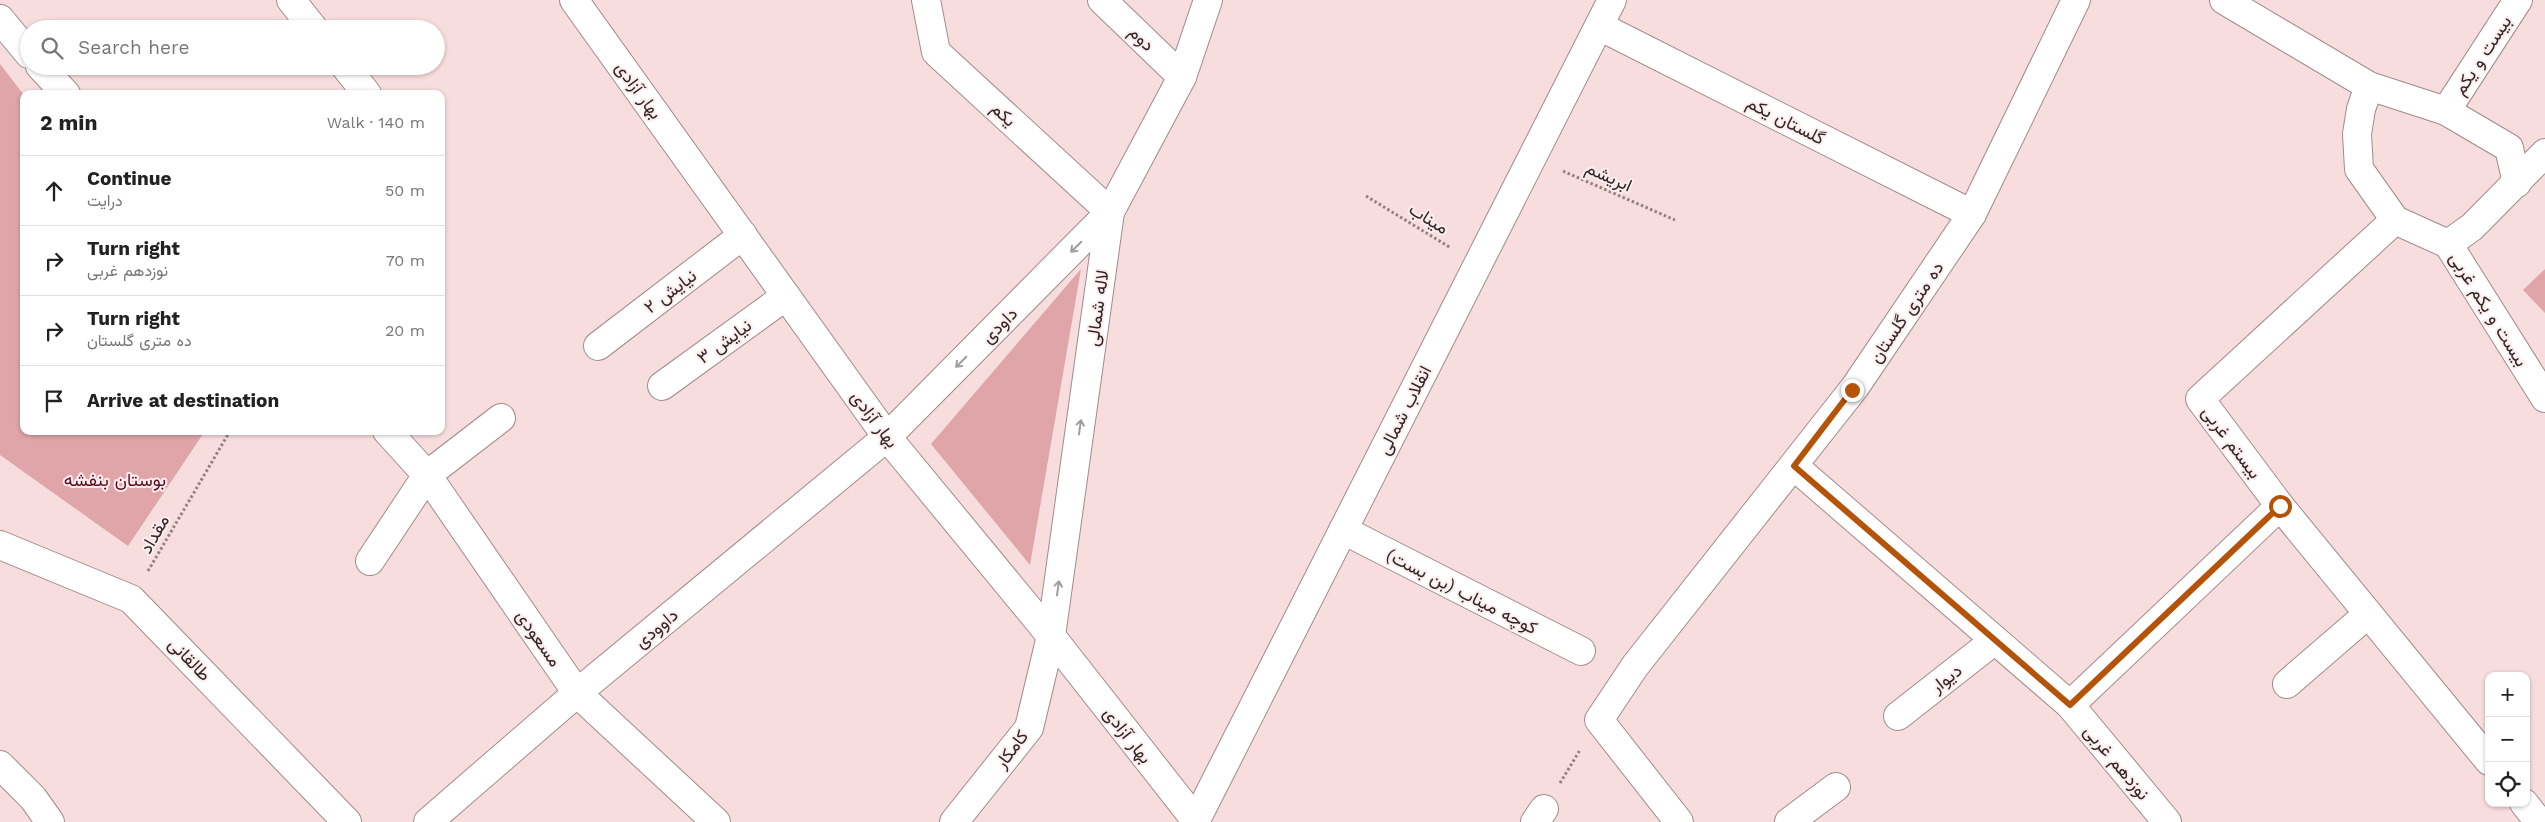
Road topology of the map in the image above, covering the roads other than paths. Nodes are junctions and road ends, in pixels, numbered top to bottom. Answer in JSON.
{"nodes":[{"id":1,"x":290,"y":0,"type":"edge"},
{"id":2,"x":574,"y":0,"type":"edge"},
{"id":3,"x":926,"y":0,"type":"edge"},
{"id":4,"x":1102,"y":0,"type":"edge"},
{"id":5,"x":1208,"y":0,"type":"edge"},
{"id":6,"x":1612,"y":0,"type":"edge"},
{"id":7,"x":2076,"y":0,"type":"edge"},
{"id":8,"x":2224,"y":0,"type":"edge"},
{"id":9,"x":2518,"y":0,"type":"edge"},
{"id":10,"x":0,"y":19,"type":"edge"},
{"id":11,"x":307,"y":20,"type":"edge"},
{"id":12,"x":1599,"y":26,"type":"junction"},
{"id":13,"x":20,"y":43,"type":"edge"},
{"id":14,"x":48,"y":75,"type":"edge"},
{"id":15,"x":352,"y":75,"type":"edge"},
{"id":16,"x":1182,"y":77,"type":"junction"},
{"id":17,"x":2369,"y":86,"type":"junction"},
{"id":18,"x":62,"y":90,"type":"edge"},
{"id":19,"x":365,"y":90,"type":"edge"},
{"id":20,"x":2446,"y":111,"type":"junction"},
{"id":21,"x":2545,"y":153,"type":"edge"},
{"id":22,"x":2516,"y":183,"type":"junction"},
{"id":23,"x":1110,"y":212,"type":"junction"},
{"id":24,"x":1972,"y":214,"type":"junction"},
{"id":25,"x":2395,"y":220,"type":"junction"},
{"id":26,"x":743,"y":235,"type":"junction"},
{"id":27,"x":2448,"y":244,"type":"junction"},
{"id":28,"x":786,"y":296,"type":"junction"},
{"id":29,"x":598,"y":346,"type":"dead end"},
{"id":30,"x":662,"y":386,"type":"dead end"},
{"id":31,"x":2545,"y":398,"type":"edge"},
{"id":32,"x":501,"y":418,"type":"dead end"},
{"id":33,"x":391,"y":435,"type":"edge"},
{"id":34,"x":887,"y":437,"type":"junction"},
{"id":35,"x":1794,"y":466,"type":"junction"},
{"id":36,"x":427,"y":475,"type":"junction"},
{"id":37,"x":2280,"y":506,"type":"junction"},
{"id":38,"x":1343,"y":530,"type":"junction"},
{"id":39,"x":0,"y":545,"type":"edge"},
{"id":40,"x":370,"y":561,"type":"dead end"},
{"id":41,"x":2368,"y":614,"type":"junction"},
{"id":42,"x":1051,"y":636,"type":"junction"},
{"id":43,"x":1995,"y":640,"type":"junction"},
{"id":44,"x":1581,"y":651,"type":"dead end"},
{"id":45,"x":2287,"y":684,"type":"dead end"},
{"id":46,"x":577,"y":693,"type":"junction"},
{"id":47,"x":2070,"y":705,"type":"junction"},
{"id":48,"x":1898,"y":716,"type":"dead end"},
{"id":49,"x":2485,"y":755,"type":"edge"},
{"id":50,"x":0,"y":765,"type":"edge"},
{"id":51,"x":1836,"y":787,"type":"dead end"},
{"id":52,"x":2527,"y":807,"type":"edge"},
{"id":53,"x":432,"y":821,"type":"edge"},
{"id":54,"x":1196,"y":821,"type":"edge"},
{"id":55,"x":50,"y":822,"type":"edge"},
{"id":56,"x":347,"y":822,"type":"edge"},
{"id":57,"x":716,"y":822,"type":"edge"},
{"id":58,"x":954,"y":822,"type":"edge"},
{"id":59,"x":1679,"y":822,"type":"edge"},
{"id":60,"x":1789,"y":822,"type":"edge"},
{"id":61,"x":2167,"y":822,"type":"edge"},
{"id":62,"x":2539,"y":822,"type":"edge"}],
"edges":[{"from":1,"to":11,"type":"street"},
{"from":2,"to":26,"type":"street","name":"بهار آزادی"},
{"from":3,"to":23,"type":"street","name":"یکم"},
{"from":4,"to":16,"type":"street","name":"دوم"},
{"from":5,"to":16,"type":"street","name":"لاله شمالی"},
{"from":6,"to":12,"type":"street","name":"انقلاب شمالی"},
{"from":7,"to":24,"type":"street","name":"ده متری گلستان"},
{"from":8,"to":17,"type":"street"},
{"from":9,"to":20,"type":"street","name":"بیست و یکم"},
{"from":10,"to":13,"type":"street"},
{"from":12,"to":24,"type":"street","name":"گلستان یکم"},
{"from":12,"to":38,"type":"street","name":"انقلاب شمالی"},
{"from":14,"to":18,"type":"street"},
{"from":15,"to":19,"type":"street"},
{"from":16,"to":23,"type":"street","name":"لاله شمالی"},
{"from":17,"to":20,"type":"street"},
{"from":17,"to":25,"type":"street"},
{"from":20,"to":22,"type":"street"},
{"from":21,"to":22,"type":"street"},
{"from":22,"to":27,"type":"street"},
{"from":23,"to":34,"type":"street","name":"داودی","one_way":true},
{"from":42,"to":23,"type":"street","name":"لاله شمالی","one_way":true},
{"from":24,"to":35,"type":"street","name":"ده متری گلستان"},
{"from":25,"to":27,"type":"street"},
{"from":25,"to":37,"type":"street","name":"بیستم غربی"},
{"from":26,"to":28,"type":"street","name":"بهار آزادی"},
{"from":26,"to":29,"type":"street","name":"نیایش ۲"},
{"from":27,"to":31,"type":"street","name":"بیست و یکم غربی"},
{"from":28,"to":30,"type":"street","name":"نیایش ۳"},
{"from":28,"to":34,"type":"street","name":"بهار آزادی"},
{"from":32,"to":36,"type":"street"},
{"from":33,"to":36,"type":"street","name":"مسعودی"},
{"from":34,"to":42,"type":"street","name":"بهار آزادی"},
{"from":34,"to":46,"type":"street","name":"داوودی"},
{"from":35,"to":43,"type":"street","name":"نوزدهم غربی"},
{"from":35,"to":59,"type":"street","name":"ده متری گلستان"},
{"from":36,"to":40,"type":"street"},
{"from":36,"to":46,"type":"street","name":"مسعودی"},
{"from":37,"to":41,"type":"street","name":"بیستم غربی"},
{"from":37,"to":47,"type":"street"},
{"from":38,"to":44,"type":"street","name":"کوچه میناب (بن بست)"},
{"from":38,"to":54,"type":"street","name":"انقلاب شمالی"},
{"from":39,"to":56,"type":"street","name":"طالقانی"},
{"from":41,"to":45,"type":"street"},
{"from":41,"to":49,"type":"street","name":"بیستم غربی"},
{"from":42,"to":54,"type":"street","name":"بهار آزادی"},
{"from":42,"to":58,"type":"street","name":"کامکار"},
{"from":43,"to":47,"type":"street","name":"نوزدهم غربی"},
{"from":43,"to":48,"type":"street","name":"دیوار"},
{"from":46,"to":53,"type":"street","name":"داوودی"},
{"from":46,"to":57,"type":"street","name":"مسعودی"},
{"from":47,"to":61,"type":"street","name":"نوزدهم غربی"},
{"from":50,"to":55,"type":"street"},
{"from":51,"to":60,"type":"street"},
{"from":52,"to":62,"type":"street"}]}
